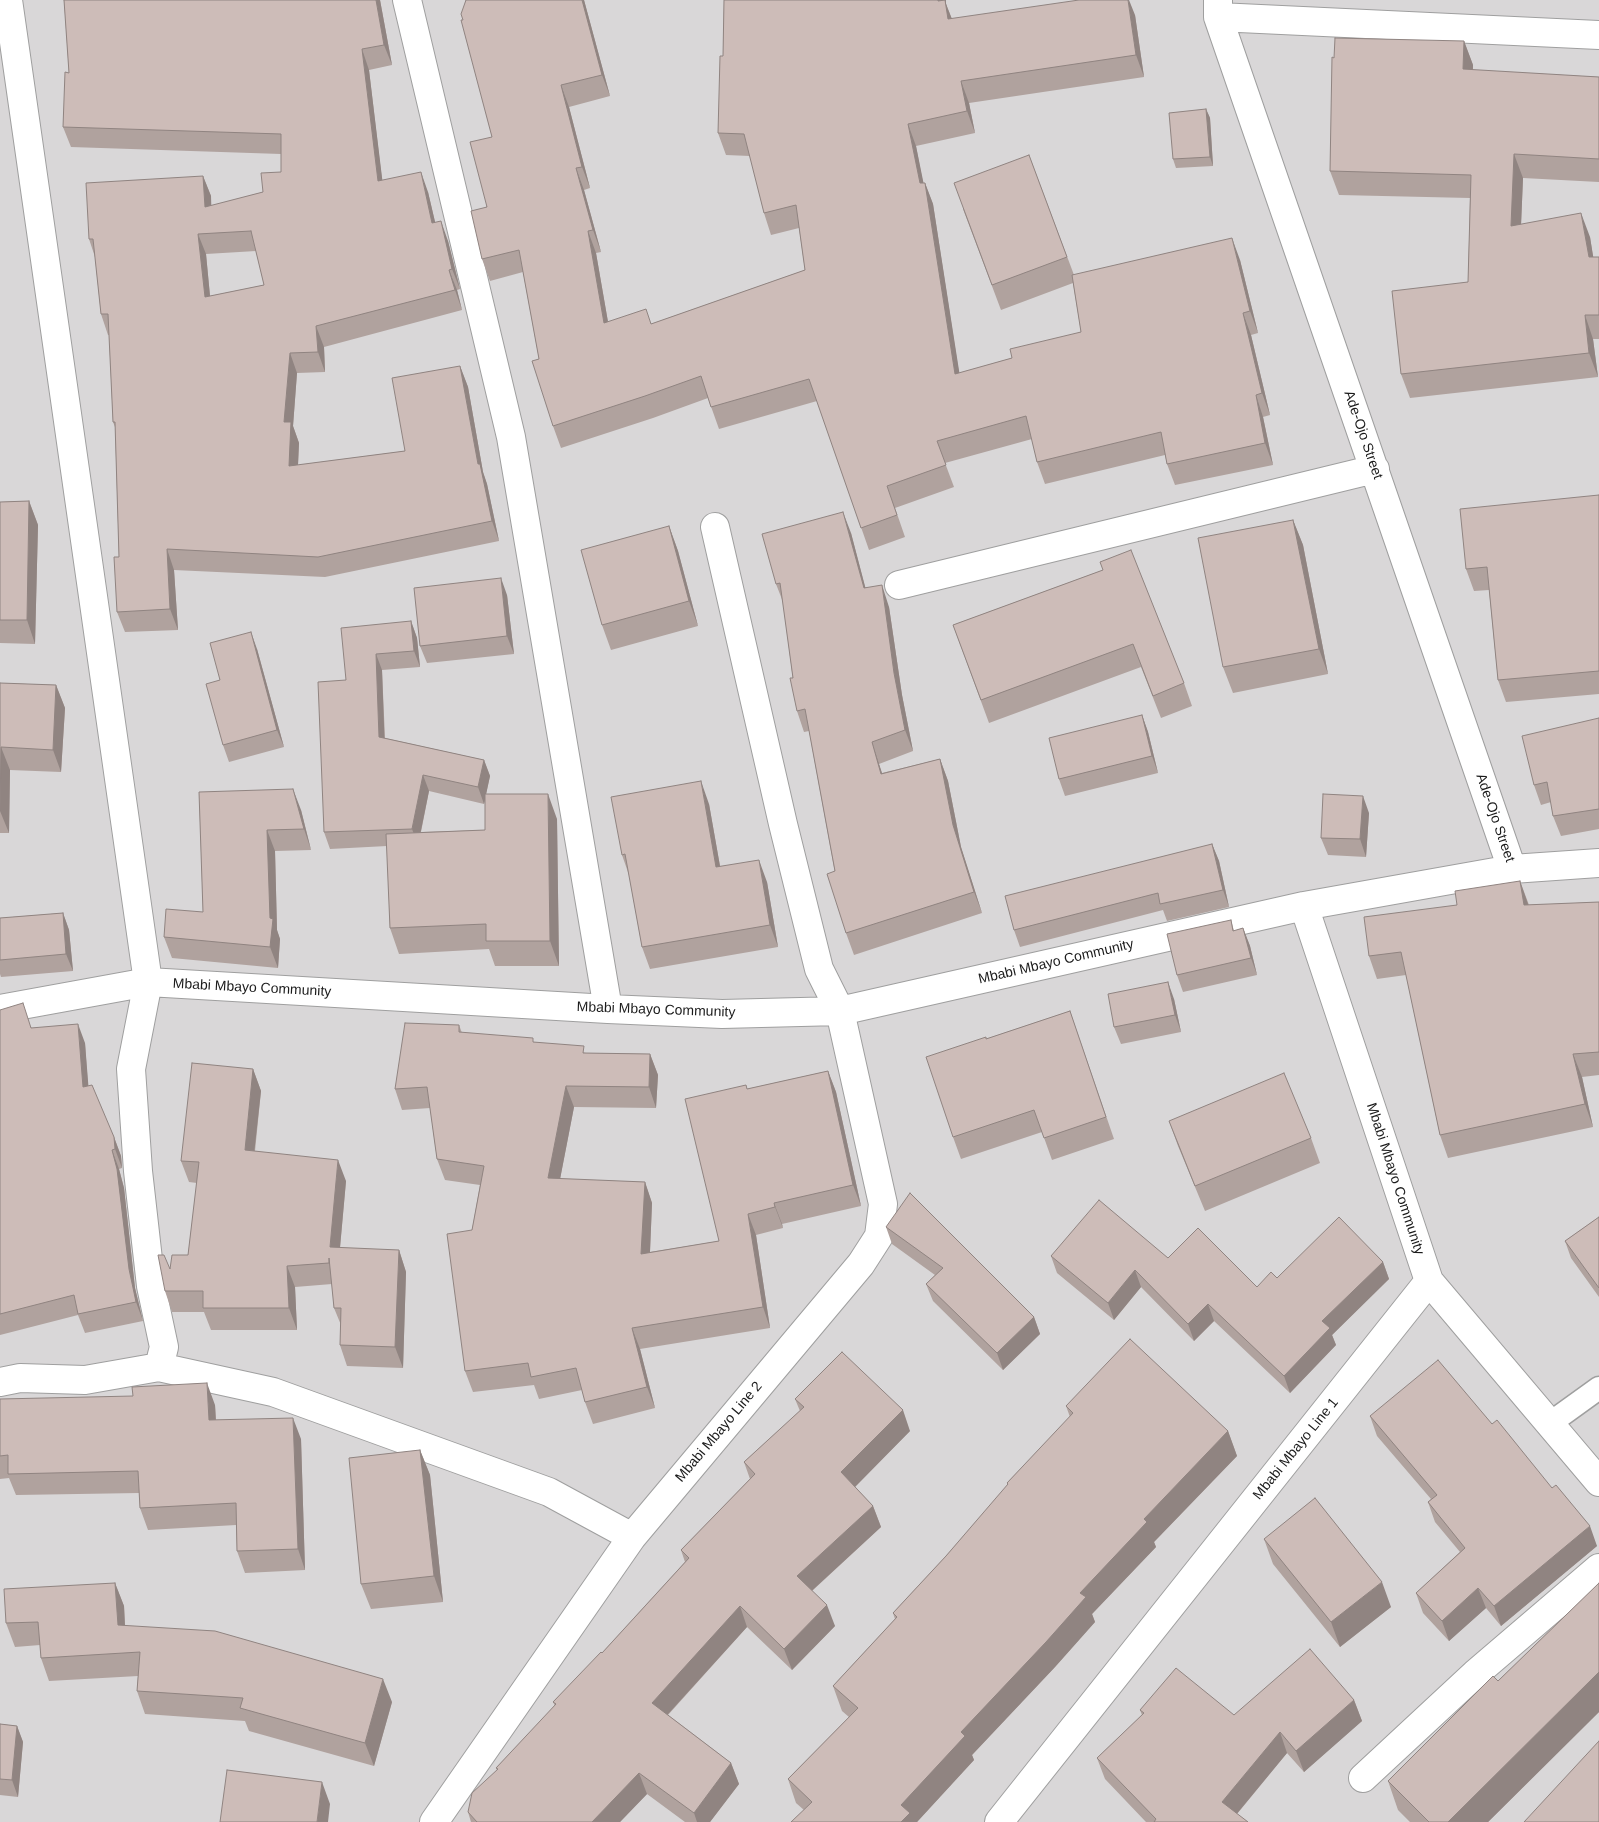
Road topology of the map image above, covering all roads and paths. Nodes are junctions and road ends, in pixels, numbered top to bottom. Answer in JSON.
{"nodes":[{"id":1,"x":8,"y":0,"type":"edge"},
{"id":2,"x":407,"y":0,"type":"edge"},
{"id":3,"x":1218,"y":9,"type":"edge"},
{"id":4,"x":1599,"y":35,"type":"edge"},
{"id":5,"x":1375,"y":470,"type":"junction"},
{"id":6,"x":715,"y":527,"type":"dead end"},
{"id":7,"x":899,"y":585,"type":"dead end"},
{"id":8,"x":1599,"y":863,"type":"edge"},
{"id":9,"x":1512,"y":869,"type":"junction"},
{"id":10,"x":1304,"y":906,"type":"junction"},
{"id":11,"x":148,"y":982,"type":"junction"},
{"id":12,"x":0,"y":1009,"type":"edge"},
{"id":13,"x":608,"y":1009,"type":"junction"},
{"id":14,"x":840,"y":1011,"type":"junction"},
{"id":15,"x":1429,"y":1282,"type":"junction"},
{"id":16,"x":159,"y":1367,"type":"junction"},
{"id":17,"x":0,"y":1382,"type":"edge"},
{"id":18,"x":1599,"y":1388,"type":"edge"},
{"id":19,"x":1549,"y":1424,"type":"junction"},
{"id":20,"x":1599,"y":1482,"type":"edge"},
{"id":21,"x":632,"y":1537,"type":"junction"},
{"id":22,"x":1599,"y":1568,"type":"edge"},
{"id":23,"x":1363,"y":1778,"type":"dead end"},
{"id":24,"x":434,"y":1822,"type":"edge"},
{"id":25,"x":998,"y":1822,"type":"edge"}],
"edges":[{"from":1,"to":11,"type":"street"},
{"from":2,"to":13,"type":"street"},
{"from":3,"to":4,"type":"street"},
{"from":3,"to":5,"type":"street","name":"Ade-Ojo Street"},
{"from":5,"to":7,"type":"street"},
{"from":5,"to":9,"type":"street","name":"Ade-Ojo Street"},
{"from":6,"to":14,"type":"street","name":"Mbabi Mbayo Line 2"},
{"from":8,"to":9,"type":"street","name":"Mbabi Mbayo Community"},
{"from":9,"to":10,"type":"street","name":"Mbabi Mbayo Community"},
{"from":10,"to":14,"type":"street","name":"Mbabi Mbayo Community"},
{"from":10,"to":15,"type":"street","name":"Mbabi Mbayo Community"},
{"from":11,"to":12,"type":"street","name":"Mbabi Mbayo Community"},
{"from":11,"to":13,"type":"street","name":"Mbabi Mbayo Community"},
{"from":11,"to":16,"type":"street"},
{"from":13,"to":14,"type":"street","name":"Mbabi Mbayo Community"},
{"from":14,"to":21,"type":"street","name":"Mbabi Mbayo Line 2"},
{"from":15,"to":19,"type":"street"},
{"from":15,"to":25,"type":"street","name":"Mbabi Mbayo Line 1"},
{"from":16,"to":17,"type":"street"},
{"from":16,"to":21,"type":"street"},
{"from":18,"to":19,"type":"lane"},
{"from":19,"to":20,"type":"street"},
{"from":21,"to":24,"type":"street","name":"Mbabi Mbayo Line 2"},
{"from":22,"to":23,"type":"street"}]}
